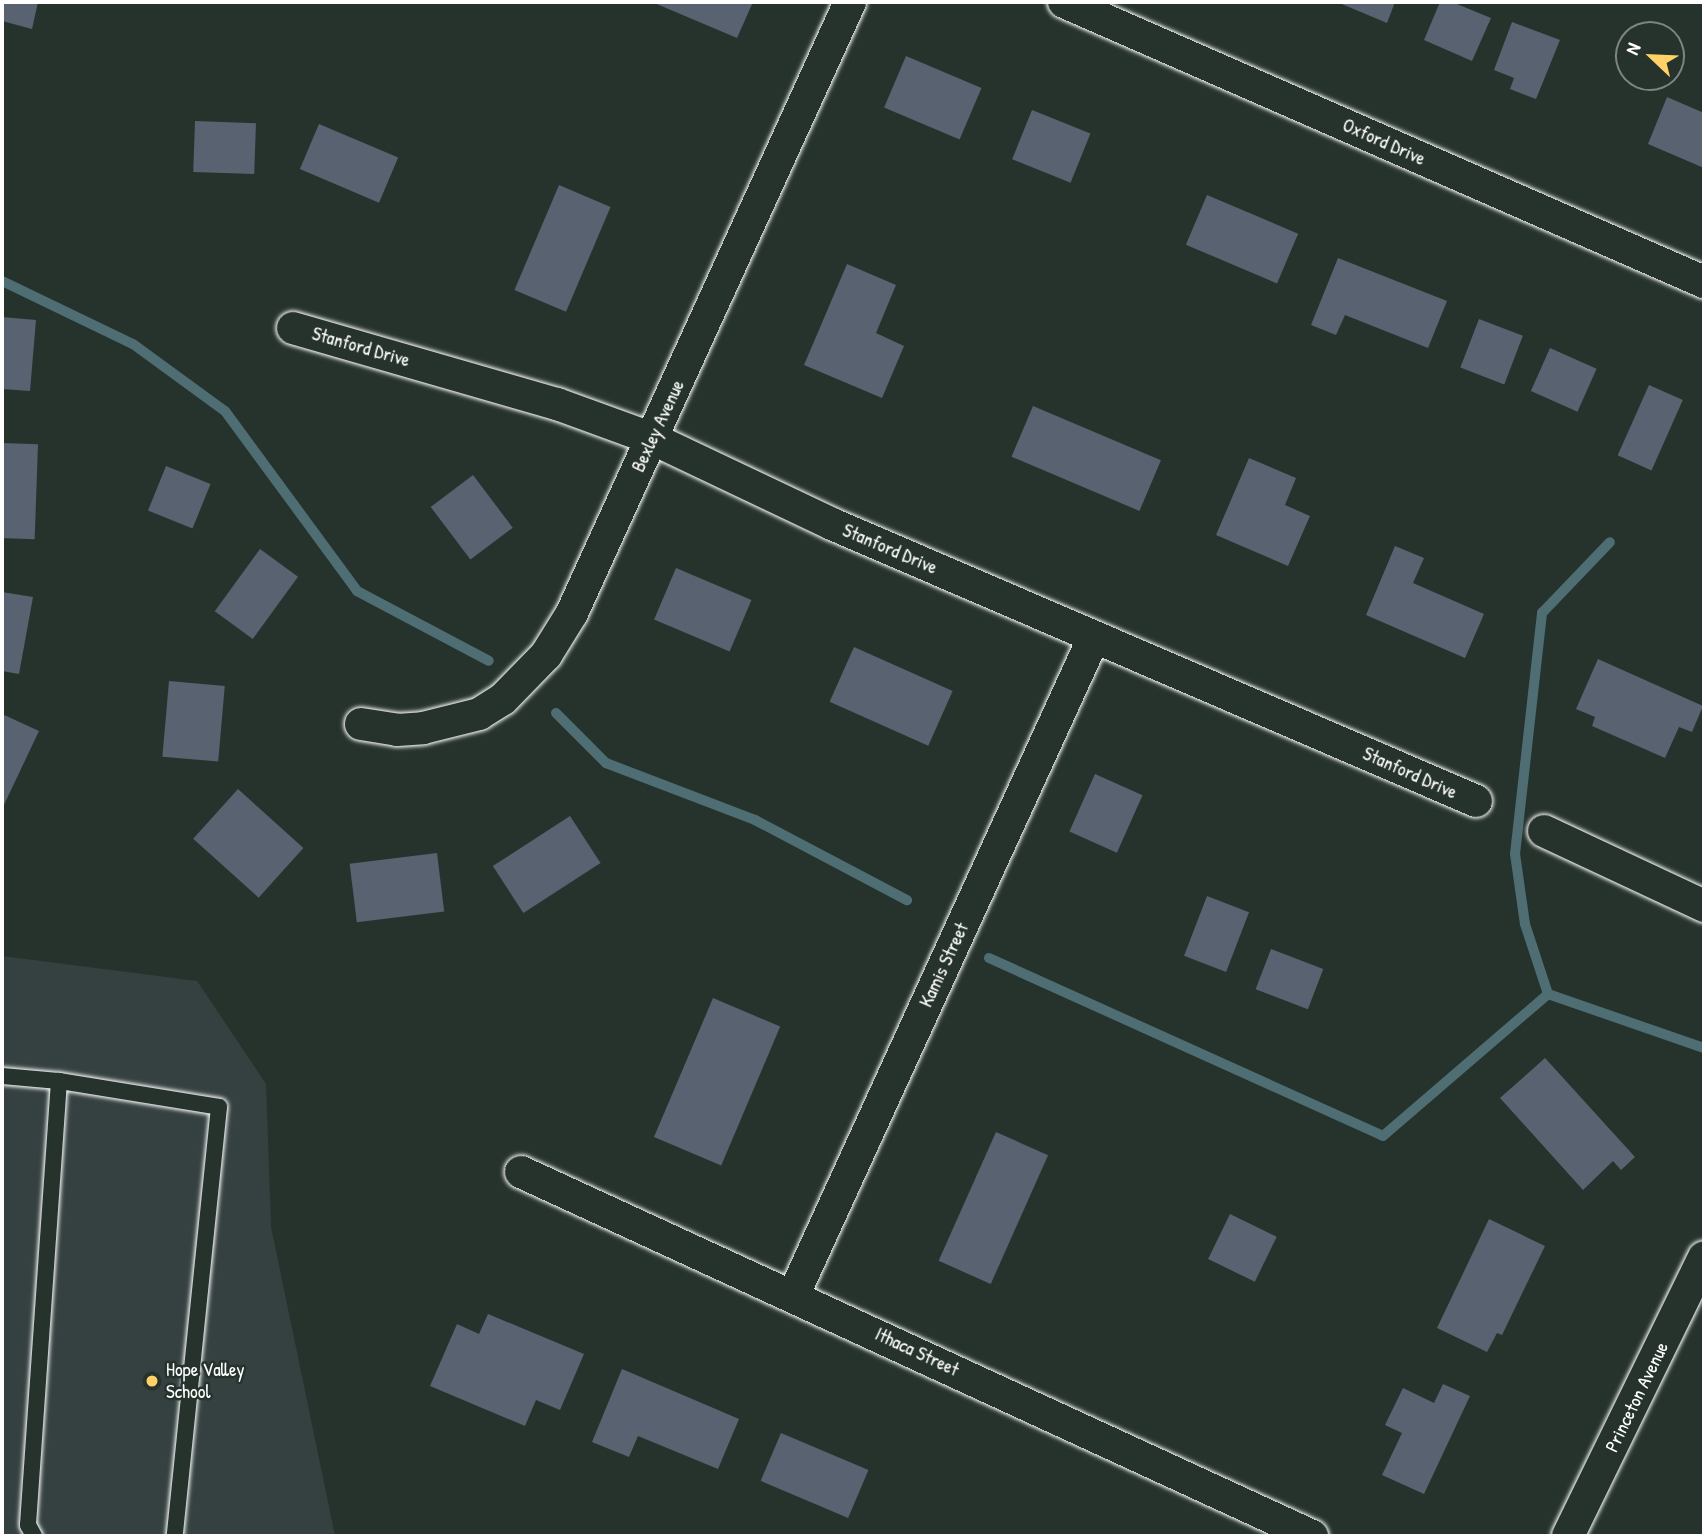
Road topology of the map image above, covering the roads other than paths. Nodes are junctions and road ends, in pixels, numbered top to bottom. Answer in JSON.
{"nodes":[{"id":1,"x":850,"y":2,"type":"edge"},
{"id":2,"x":1064,"y":2,"type":"edge"},
{"id":3,"x":1704,"y":282,"type":"edge"},
{"id":4,"x":293,"y":328,"type":"dead end"},
{"id":5,"x":653,"y":439,"type":"junction"},
{"id":6,"x":1094,"y":637,"type":"junction"},
{"id":7,"x":361,"y":724,"type":"dead end"},
{"id":8,"x":1476,"y":801,"type":"dead end"},
{"id":9,"x":1545,"y":831,"type":"dead end"},
{"id":10,"x":1704,"y":906,"type":"edge"},
{"id":11,"x":2,"y":1076,"type":"edge"},
{"id":12,"x":59,"y":1081,"type":"junction"},
{"id":13,"x":521,"y":1172,"type":"dead end"},
{"id":14,"x":1704,"y":1257,"type":"edge"},
{"id":15,"x":794,"y":1294,"type":"junction"},
{"id":16,"x":34,"y":1536,"type":"edge"},
{"id":17,"x":175,"y":1536,"type":"edge"},
{"id":18,"x":1312,"y":1536,"type":"edge"},
{"id":19,"x":1568,"y":1536,"type":"edge"}],
"edges":[{"from":1,"to":5,"type":"street","name":"Bexley Avenue"},
{"from":2,"to":3,"type":"street","name":"Oxford Drive"},
{"from":4,"to":5,"type":"street","name":"Stanford Drive"},
{"from":5,"to":6,"type":"street","name":"Stanford Drive"},
{"from":5,"to":7,"type":"street","name":"Bexley Avenue"},
{"from":6,"to":8,"type":"street","name":"Stanford Drive"},
{"from":6,"to":15,"type":"street","name":"Kamis Street"},
{"from":9,"to":10,"type":"street"},
{"from":11,"to":12,"type":"lane"},
{"from":12,"to":16,"type":"lane"},
{"from":12,"to":17,"type":"lane"},
{"from":13,"to":15,"type":"street","name":"Ithaca Street"},
{"from":14,"to":19,"type":"street","name":"Princeton Avenue"},
{"from":15,"to":18,"type":"street","name":"Ithaca Street"}]}
